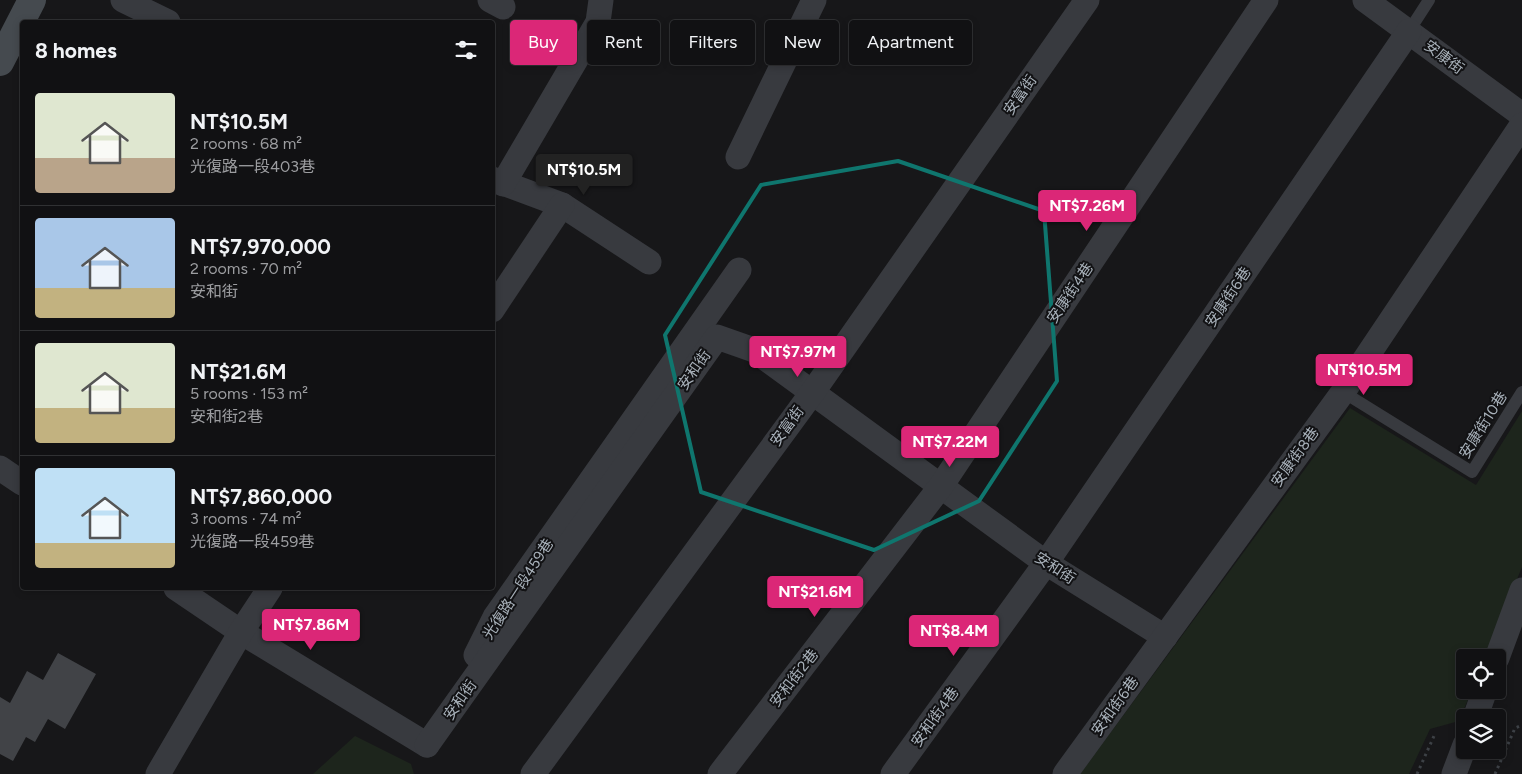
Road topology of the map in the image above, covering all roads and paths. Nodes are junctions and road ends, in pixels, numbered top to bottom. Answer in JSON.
{"nodes":[{"id":1,"x":32,"y":0,"type":"edge"},
{"id":2,"x":123,"y":0,"type":"edge"},
{"id":3,"x":601,"y":0,"type":"edge"},
{"id":4,"x":814,"y":0,"type":"edge"},
{"id":5,"x":1087,"y":0,"type":"edge"},
{"id":6,"x":1266,"y":0,"type":"edge"},
{"id":7,"x":1365,"y":0,"type":"edge"},
{"id":8,"x":1430,"y":0,"type":"edge"},
{"id":9,"x":22,"y":20,"type":"edge"},
{"id":10,"x":164,"y":20,"type":"edge"},
{"id":11,"x":20,"y":23,"type":"edge"},
{"id":12,"x":1409,"y":31,"type":"junction"},
{"id":13,"x":0,"y":62,"type":"edge"},
{"id":14,"x":1522,"y":115,"type":"edge"},
{"id":15,"x":1522,"y":125,"type":"edge"},
{"id":16,"x":738,"y":157,"type":"dead end"},
{"id":17,"x":498,"y":182,"type":"edge"},
{"id":18,"x":562,"y":205,"type":"junction"},
{"id":19,"x":649,"y":262,"type":"dead end"},
{"id":20,"x":739,"y":270,"type":"dead end"},
{"id":21,"x":495,"y":306,"type":"edge"},
{"id":22,"x":1343,"y":392,"type":"junction"},
{"id":23,"x":1522,"y":392,"type":"edge"},
{"id":24,"x":812,"y":393,"type":"junction"},
{"id":25,"x":0,"y":468,"type":"edge"},
{"id":26,"x":20,"y":482,"type":"edge"},
{"id":27,"x":941,"y":486,"type":"junction"},
{"id":28,"x":1046,"y":564,"type":"junction"},
{"id":29,"x":179,"y":590,"type":"edge"},
{"id":30,"x":269,"y":590,"type":"edge"},
{"id":31,"x":1522,"y":590,"type":"edge"},
{"id":32,"x":241,"y":632,"type":"junction"},
{"id":33,"x":1165,"y":637,"type":"junction"},
{"id":34,"x":1500,"y":649,"type":"edge"},
{"id":35,"x":1522,"y":725,"type":"edge"},
{"id":36,"x":1434,"y":736,"type":"dead end"},
{"id":37,"x":427,"y":745,"type":"junction"},
{"id":38,"x":1460,"y":759,"type":"edge"},
{"id":39,"x":158,"y":774,"type":"edge"},
{"id":40,"x":533,"y":774,"type":"edge"},
{"id":41,"x":720,"y":774,"type":"edge"},
{"id":42,"x":893,"y":774,"type":"edge"},
{"id":43,"x":1065,"y":774,"type":"edge"},
{"id":44,"x":1417,"y":774,"type":"edge"},
{"id":45,"x":1454,"y":774,"type":"edge"},
{"id":46,"x":1494,"y":774,"type":"edge"}],
"edges":[{"from":1,"to":9,"type":"main road"},
{"from":2,"to":10,"type":"street"},
{"from":3,"to":17,"type":"street"},
{"from":4,"to":16,"type":"street"},
{"from":5,"to":24,"type":"street","name":"安富街"},
{"from":6,"to":27,"type":"street","name":"安康街4巷"},
{"from":7,"to":12,"type":"street","name":"安康街"},
{"from":8,"to":12,"type":"lane"},
{"from":11,"to":13,"type":"main road"},
{"from":12,"to":14,"type":"street","name":"安康街"},
{"from":12,"to":28,"type":"street","name":"安康街6巷"},
{"from":15,"to":22,"type":"street","name":"安康街8巷"},
{"from":17,"to":18,"type":"street"},
{"from":18,"to":19,"type":"street"},
{"from":18,"to":21,"type":"street"},
{"from":20,"to":37,"type":"street","name":"光復路一段459巷"},
{"from":22,"to":23,"type":"lane","name":"安康街10巷"},
{"from":22,"to":33,"type":"street","name":"安康街8巷"},
{"from":24,"to":27,"type":"street","name":"安和街"},
{"from":24,"to":37,"type":"street","name":"安和街"},
{"from":24,"to":40,"type":"street","name":"安富街"},
{"from":25,"to":26,"type":"street"},
{"from":27,"to":28,"type":"street","name":"安和街"},
{"from":27,"to":41,"type":"street","name":"安和街2巷"},
{"from":28,"to":33,"type":"street","name":"安和街"},
{"from":28,"to":42,"type":"street","name":"安和街4巷"},
{"from":29,"to":32,"type":"street"},
{"from":30,"to":32,"type":"street"},
{"from":31,"to":34,"type":"street"},
{"from":32,"to":37,"type":"street"},
{"from":32,"to":39,"type":"street"},
{"from":33,"to":43,"type":"street","name":"安和街6巷"},
{"from":35,"to":46,"type":"path"},
{"from":36,"to":44,"type":"path"},
{"from":38,"to":45,"type":"street"}]}
